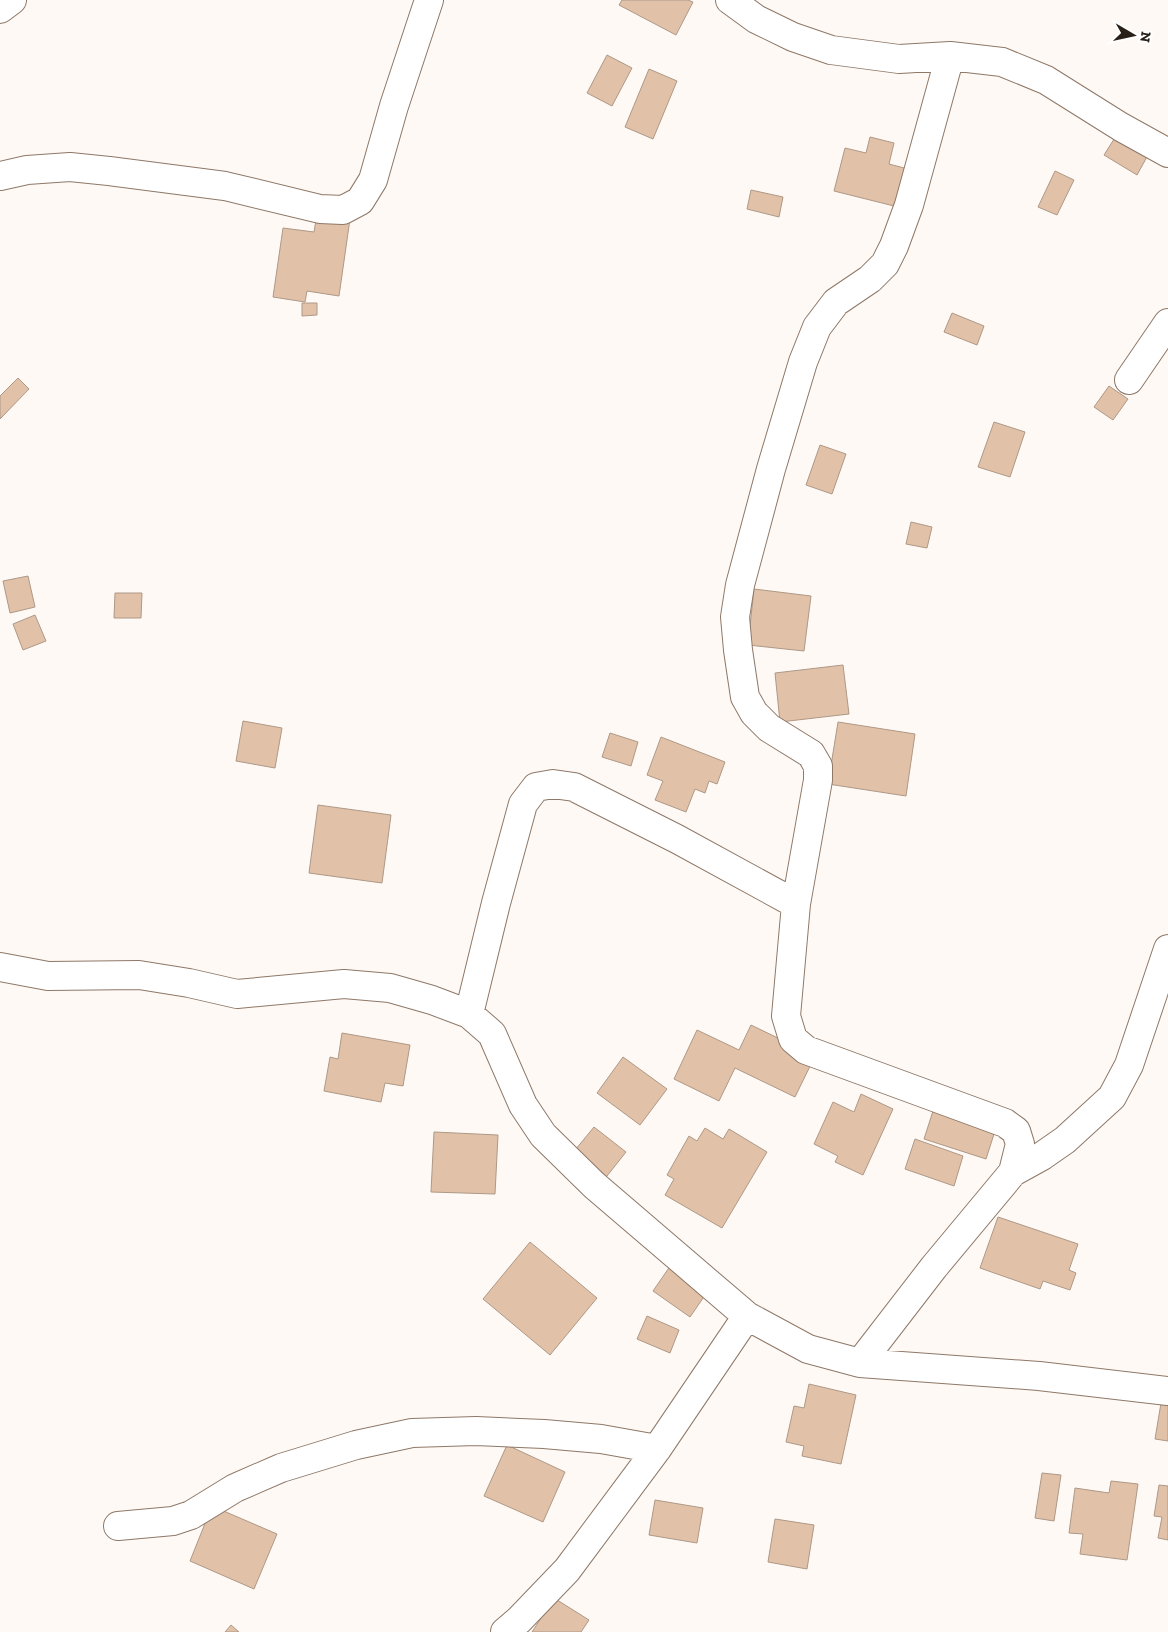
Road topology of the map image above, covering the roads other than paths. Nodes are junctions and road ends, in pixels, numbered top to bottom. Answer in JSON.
{"nodes":[{"id":1,"x":12,"y":0,"type":"edge"},
{"id":2,"x":428,"y":0,"type":"edge"},
{"id":3,"x":730,"y":0,"type":"edge"},
{"id":4,"x":0,"y":9,"type":"edge"},
{"id":5,"x":950,"y":56,"type":"junction"},
{"id":6,"x":1168,"y":153,"type":"edge"},
{"id":7,"x":0,"y":176,"type":"edge"},
{"id":8,"x":1168,"y":323,"type":"edge"},
{"id":9,"x":1129,"y":380,"type":"dead end"},
{"id":10,"x":796,"y":904,"type":"junction"},
{"id":11,"x":1168,"y":949,"type":"edge"},
{"id":12,"x":0,"y":967,"type":"edge"},
{"id":13,"x":469,"y":1014,"type":"junction"},
{"id":14,"x":1012,"y":1172,"type":"junction"},
{"id":15,"x":747,"y":1316,"type":"junction"},
{"id":16,"x":860,"y":1363,"type":"junction"},
{"id":17,"x":1168,"y":1391,"type":"edge"},
{"id":18,"x":657,"y":1449,"type":"junction"},
{"id":19,"x":118,"y":1526,"type":"dead end"},
{"id":20,"x":505,"y":1632,"type":"edge"}],
"edges":[{"from":1,"to":4,"type":"street"},
{"from":2,"to":7,"type":"street"},
{"from":3,"to":5,"type":"street"},
{"from":5,"to":6,"type":"street"},
{"from":5,"to":10,"type":"street"},
{"from":8,"to":9,"type":"street"},
{"from":10,"to":13,"type":"street"},
{"from":10,"to":14,"type":"street"},
{"from":11,"to":14,"type":"street"},
{"from":12,"to":13,"type":"street"},
{"from":13,"to":15,"type":"street"},
{"from":14,"to":16,"type":"street"},
{"from":15,"to":16,"type":"street"},
{"from":15,"to":18,"type":"street"},
{"from":16,"to":17,"type":"street"},
{"from":18,"to":19,"type":"street"},
{"from":18,"to":20,"type":"street"}]}
